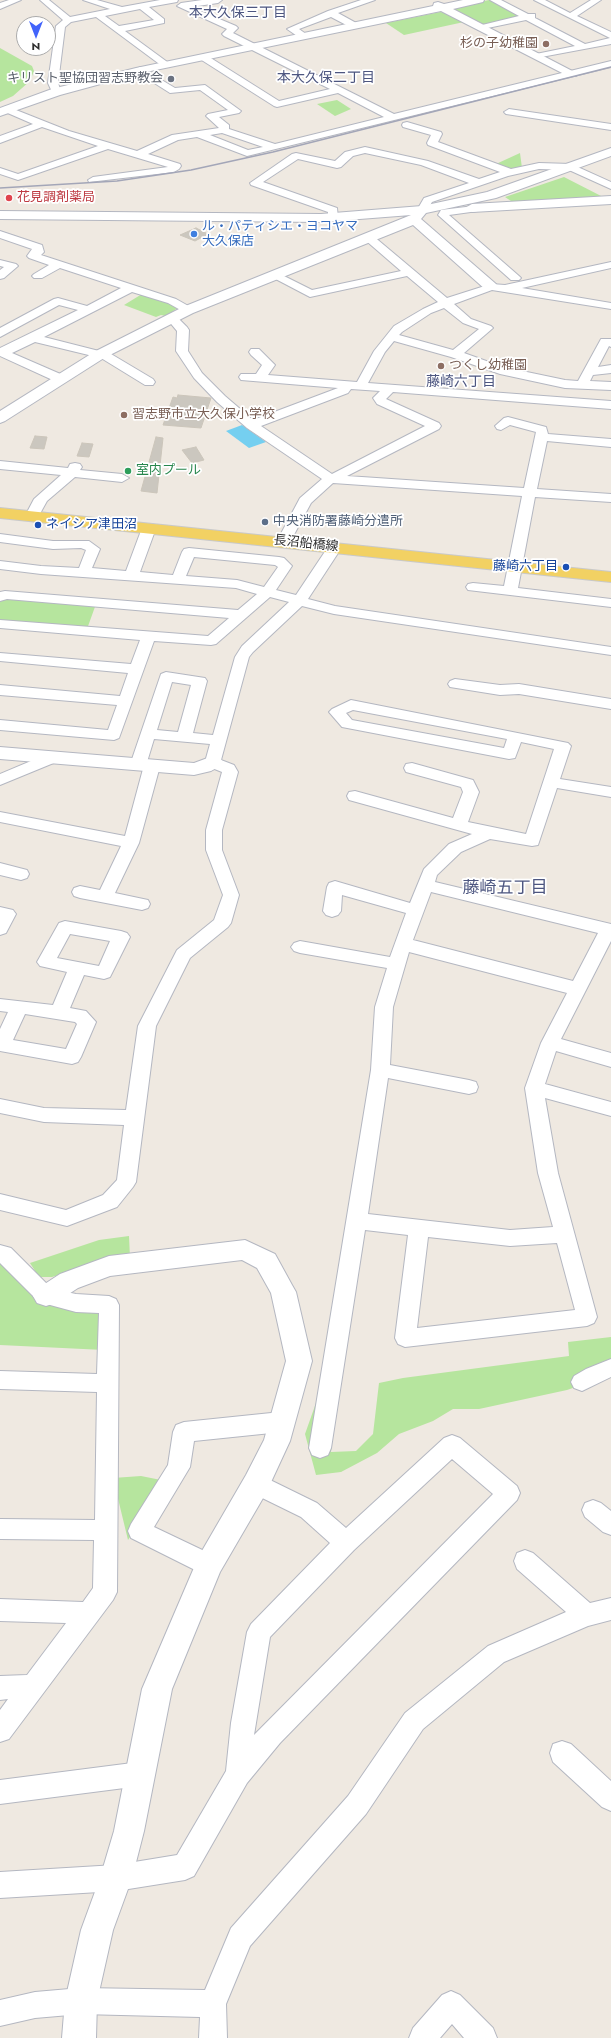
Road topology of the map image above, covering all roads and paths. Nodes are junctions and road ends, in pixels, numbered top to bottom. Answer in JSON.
{"nodes":[{"id":1,"x":17,"y":0,"type":"edge"},
{"id":2,"x":59,"y":0,"type":"edge"},
{"id":3,"x":87,"y":0,"type":"edge"},
{"id":4,"x":174,"y":0,"type":"edge"},
{"id":5,"x":218,"y":0,"type":"edge"},
{"id":6,"x":371,"y":0,"type":"edge"},
{"id":7,"x":427,"y":0,"type":"edge"},
{"id":8,"x":479,"y":0,"type":"edge"},
{"id":9,"x":494,"y":0,"type":"edge"},
{"id":10,"x":538,"y":0,"type":"edge"},
{"id":11,"x":597,"y":0,"type":"edge"},
{"id":12,"x":47,"y":2,"type":"edge"},
{"id":13,"x":0,"y":6,"type":"edge"},
{"id":14,"x":142,"y":6,"type":"junction"},
{"id":15,"x":442,"y":7,"type":"junction"},
{"id":16,"x":122,"y":10,"type":"junction"},
{"id":17,"x":559,"y":10,"type":"junction"},
{"id":18,"x":331,"y":13,"type":"junction"},
{"id":19,"x":98,"y":15,"type":"junction"},
{"id":20,"x":571,"y":16,"type":"junction"},
{"id":21,"x":527,"y":17,"type":"junction"},
{"id":22,"x":68,"y":20,"type":"junction"},
{"id":23,"x":606,"y":22,"type":"dead end"},
{"id":24,"x":355,"y":26,"type":"junction"},
{"id":25,"x":481,"y":28,"type":"junction"},
{"id":26,"x":596,"y":28,"type":"junction"},
{"id":27,"x":120,"y":29,"type":"junction"},
{"id":28,"x":303,"y":36,"type":"junction"},
{"id":29,"x":611,"y":36,"type":"edge"},
{"id":30,"x":611,"y":41,"type":"edge"},
{"id":31,"x":252,"y":47,"type":"junction"},
{"id":32,"x":585,"y":47,"type":"junction"},
{"id":33,"x":539,"y":56,"type":"junction"},
{"id":34,"x":204,"y":57,"type":"junction"},
{"id":35,"x":165,"y":64,"type":"junction"},
{"id":36,"x":611,"y":64,"type":"edge"},
{"id":37,"x":140,"y":70,"type":"junction"},
{"id":38,"x":572,"y":74,"type":"junction"},
{"id":39,"x":340,"y":90,"type":"junction"},
{"id":40,"x":56,"y":92,"type":"junction"},
{"id":41,"x":3,"y":111,"type":"edge"},
{"id":42,"x":510,"y":112,"type":"dead end"},
{"id":43,"x":394,"y":118,"type":"junction"},
{"id":44,"x":41,"y":124,"type":"junction"},
{"id":45,"x":407,"y":125,"type":"dead end"},
{"id":46,"x":611,"y":127,"type":"edge"},
{"id":47,"x":223,"y":130,"type":"junction"},
{"id":48,"x":198,"y":134,"type":"junction"},
{"id":49,"x":0,"y":140,"type":"edge"},
{"id":50,"x":107,"y":146,"type":"junction"},
{"id":51,"x":274,"y":147,"type":"junction"},
{"id":52,"x":610,"y":153,"type":"edge"},
{"id":53,"x":140,"y":154,"type":"junction"},
{"id":54,"x":504,"y":157,"type":"dead end"},
{"id":55,"x":489,"y":164,"type":"junction"},
{"id":56,"x":571,"y":167,"type":"junction"},
{"id":57,"x":0,"y":171,"type":"edge"},
{"id":58,"x":511,"y":173,"type":"junction"},
{"id":59,"x":93,"y":180,"type":"dead end"},
{"id":60,"x":479,"y":183,"type":"junction"},
{"id":61,"x":611,"y":186,"type":"edge"},
{"id":62,"x":611,"y":200,"type":"edge"},
{"id":63,"x":470,"y":205,"type":"junction"},
{"id":64,"x":0,"y":215,"type":"edge"},
{"id":65,"x":418,"y":215,"type":"junction"},
{"id":66,"x":333,"y":218,"type":"junction"},
{"id":67,"x":2,"y":236,"type":"edge"},
{"id":68,"x":368,"y":237,"type":"junction"},
{"id":69,"x":0,"y":263,"type":"edge"},
{"id":70,"x":58,"y":264,"type":"junction"},
{"id":71,"x":611,"y":265,"type":"edge"},
{"id":72,"x":410,"y":272,"type":"junction"},
{"id":73,"x":274,"y":274,"type":"junction"},
{"id":74,"x":0,"y":276,"type":"edge"},
{"id":75,"x":38,"y":276,"type":"dead end"},
{"id":76,"x":515,"y":278,"type":"dead end"},
{"id":77,"x":131,"y":288,"type":"junction"},
{"id":78,"x":498,"y":288,"type":"junction"},
{"id":79,"x":445,"y":303,"type":"junction"},
{"id":80,"x":611,"y":306,"type":"edge"},
{"id":81,"x":90,"y":310,"type":"junction"},
{"id":82,"x":188,"y":310,"type":"junction"},
{"id":83,"x":173,"y":319,"type":"junction"},
{"id":84,"x":0,"y":332,"type":"edge"},
{"id":85,"x":391,"y":337,"type":"junction"},
{"id":86,"x":35,"y":338,"type":"junction"},
{"id":87,"x":611,"y":343,"type":"edge"},
{"id":88,"x":255,"y":352,"type":"dead end"},
{"id":89,"x":2,"y":353,"type":"edge"},
{"id":90,"x":455,"y":354,"type":"junction"},
{"id":91,"x":101,"y":355,"type":"junction"},
{"id":92,"x":611,"y":369,"type":"edge"},
{"id":93,"x":589,"y":372,"type":"junction"},
{"id":94,"x":245,"y":377,"type":"dead end"},
{"id":95,"x":259,"y":378,"type":"junction"},
{"id":96,"x":61,"y":379,"type":"junction"},
{"id":97,"x":149,"y":382,"type":"dead end"},
{"id":98,"x":348,"y":384,"type":"junction"},
{"id":99,"x":361,"y":385,"type":"junction"},
{"id":100,"x":582,"y":385,"type":"junction"},
{"id":101,"x":611,"y":386,"type":"edge"},
{"id":102,"x":388,"y":387,"type":"junction"},
{"id":103,"x":611,"y":405,"type":"edge"},
{"id":104,"x":0,"y":418,"type":"edge"},
{"id":105,"x":251,"y":425,"type":"junction"},
{"id":106,"x":501,"y":426,"type":"dead end"},
{"id":107,"x":542,"y":437,"type":"junction"},
{"id":108,"x":611,"y":443,"type":"edge"},
{"id":109,"x":0,"y":465,"type":"edge"},
{"id":110,"x":74,"y":468,"type":"junction"},
{"id":111,"x":122,"y":478,"type":"dead end"},
{"id":112,"x":332,"y":479,"type":"junction"},
{"id":113,"x":528,"y":493,"type":"junction"},
{"id":114,"x":611,"y":498,"type":"edge"},
{"id":115,"x":0,"y":513,"type":"edge"},
{"id":116,"x":32,"y":516,"type":"junction"},
{"id":117,"x":149,"y":528,"type":"junction"},
{"id":118,"x":0,"y":538,"type":"edge"},
{"id":119,"x":284,"y":542,"type":"junction"},
{"id":120,"x":335,"y":547,"type":"junction"},
{"id":121,"x":0,"y":565,"type":"edge"},
{"id":122,"x":513,"y":566,"type":"junction"},
{"id":123,"x":84,"y":572,"type":"junction"},
{"id":124,"x":132,"y":575,"type":"junction"},
{"id":125,"x":611,"y":577,"type":"edge"},
{"id":126,"x":178,"y":579,"type":"junction"},
{"id":127,"x":473,"y":587,"type":"dead end"},
{"id":128,"x":510,"y":591,"type":"junction"},
{"id":129,"x":268,"y":592,"type":"junction"},
{"id":130,"x":0,"y":597,"type":"edge"},
{"id":131,"x":299,"y":601,"type":"junction"},
{"id":132,"x":611,"y":602,"type":"edge"},
{"id":133,"x":242,"y":615,"type":"junction"},
{"id":134,"x":0,"y":624,"type":"edge"},
{"id":135,"x":148,"y":637,"type":"junction"},
{"id":136,"x":611,"y":651,"type":"edge"},
{"id":137,"x":0,"y":657,"type":"edge"},
{"id":138,"x":137,"y":669,"type":"junction"},
{"id":139,"x":455,"y":684,"type":"dead end"},
{"id":140,"x":0,"y":690,"type":"edge"},
{"id":141,"x":126,"y":701,"type":"junction"},
{"id":142,"x":611,"y":704,"type":"edge"},
{"id":143,"x":0,"y":725,"type":"edge"},
{"id":144,"x":148,"y":734,"type":"junction"},
{"id":145,"x":516,"y":736,"type":"junction"},
{"id":146,"x":184,"y":737,"type":"junction"},
{"id":147,"x":219,"y":740,"type":"junction"},
{"id":148,"x":0,"y":753,"type":"edge"},
{"id":149,"x":50,"y":758,"type":"junction"},
{"id":150,"x":213,"y":762,"type":"junction"},
{"id":151,"x":145,"y":765,"type":"junction"},
{"id":152,"x":412,"y":768,"type":"dead end"},
{"id":153,"x":0,"y":780,"type":"edge"},
{"id":154,"x":550,"y":782,"type":"junction"},
{"id":155,"x":611,"y":792,"type":"edge"},
{"id":156,"x":355,"y":796,"type":"dead end"},
{"id":157,"x":0,"y":817,"type":"edge"},
{"id":158,"x":459,"y":825,"type":"junction"},
{"id":159,"x":488,"y":833,"type":"junction"},
{"id":160,"x":131,"y":843,"type":"junction"},
{"id":161,"x":0,"y":869,"type":"edge"},
{"id":162,"x":21,"y":874,"type":"dead end"},
{"id":163,"x":425,"y":885,"type":"junction"},
{"id":164,"x":80,"y":892,"type":"dead end"},
{"id":165,"x":105,"y":897,"type":"junction"},
{"id":166,"x":142,"y":904,"type":"dead end"},
{"id":167,"x":416,"y":910,"type":"junction"},
{"id":168,"x":332,"y":911,"type":"dead end"},
{"id":169,"x":0,"y":913,"type":"edge"},
{"id":170,"x":0,"y":929,"type":"edge"},
{"id":171,"x":610,"y":930,"type":"edge"},
{"id":172,"x":403,"y":944,"type":"junction"},
{"id":173,"x":300,"y":947,"type":"dead end"},
{"id":174,"x":397,"y":964,"type":"junction"},
{"id":175,"x":78,"y":968,"type":"dead end"},
{"id":176,"x":578,"y":989,"type":"junction"},
{"id":177,"x":0,"y":1005,"type":"edge"},
{"id":178,"x":19,"y":1008,"type":"junction"},
{"id":179,"x":59,"y":1012,"type":"junction"},
{"id":180,"x":550,"y":1043,"type":"junction"},
{"id":181,"x":611,"y":1060,"type":"edge"},
{"id":182,"x":380,"y":1070,"type":"junction"},
{"id":183,"x":469,"y":1087,"type":"dead end"},
{"id":184,"x":534,"y":1088,"type":"junction"},
{"id":185,"x":0,"y":1106,"type":"edge"},
{"id":186,"x":611,"y":1109,"type":"edge"},
{"id":187,"x":135,"y":1118,"type":"junction"},
{"id":188,"x":0,"y":1202,"type":"edge"},
{"id":189,"x":357,"y":1221,"type":"junction"},
{"id":190,"x":419,"y":1229,"type":"junction"},
{"id":191,"x":563,"y":1234,"type":"junction"},
{"id":192,"x":0,"y":1253,"type":"edge"},
{"id":193,"x":46,"y":1296,"type":"junction"},
{"id":194,"x":611,"y":1368,"type":"edge"},
{"id":195,"x":0,"y":1380,"type":"edge"},
{"id":196,"x":582,"y":1382,"type":"dead end"},
{"id":197,"x":108,"y":1383,"type":"junction"},
{"id":198,"x":281,"y":1422,"type":"junction"},
{"id":199,"x":320,"y":1448,"type":"dead end"},
{"id":200,"x":256,"y":1484,"type":"junction"},
{"id":201,"x":593,"y":1510,"type":"dead end"},
{"id":202,"x":611,"y":1525,"type":"edge"},
{"id":203,"x":0,"y":1529,"type":"edge"},
{"id":204,"x":106,"y":1530,"type":"junction"},
{"id":205,"x":346,"y":1543,"type":"junction"},
{"id":206,"x":525,"y":1561,"type":"dead end"},
{"id":207,"x":209,"y":1565,"type":"junction"},
{"id":208,"x":611,"y":1608,"type":"edge"},
{"id":209,"x":0,"y":1610,"type":"edge"},
{"id":210,"x":88,"y":1613,"type":"junction"},
{"id":211,"x":586,"y":1614,"type":"junction"},
{"id":212,"x":32,"y":1686,"type":"junction"},
{"id":213,"x":0,"y":1688,"type":"edge"},
{"id":214,"x":0,"y":1730,"type":"edge"},
{"id":215,"x":562,"y":1753,"type":"dead end"},
{"id":216,"x":140,"y":1774,"type":"junction"},
{"id":217,"x":238,"y":1774,"type":"junction"},
{"id":218,"x":0,"y":1792,"type":"edge"},
{"id":219,"x":611,"y":1798,"type":"edge"},
{"id":220,"x":116,"y":1878,"type":"junction"},
{"id":221,"x":0,"y":1884,"type":"edge"},
{"id":222,"x":81,"y":2001,"type":"junction"},
{"id":223,"x":213,"y":2004,"type":"junction"},
{"id":224,"x":0,"y":2013,"type":"edge"},
{"id":225,"x":79,"y":2038,"type":"edge"},
{"id":226,"x":213,"y":2038,"type":"edge"},
{"id":227,"x":423,"y":2038,"type":"edge"},
{"id":228,"x":483,"y":2038,"type":"edge"}],
"edges":[{"from":1,"to":13,"type":"street"},
{"from":2,"to":12,"type":"street"},
{"from":3,"to":16,"type":"street"},
{"from":4,"to":14,"type":"street"},
{"from":5,"to":31,"type":"street"},
{"from":6,"to":18,"type":"street"},
{"from":7,"to":15,"type":"street"},
{"from":8,"to":15,"type":"street"},
{"from":9,"to":21,"type":"street"},
{"from":10,"to":17,"type":"street"},
{"from":11,"to":20,"type":"street"},
{"from":12,"to":22,"type":"street"},
{"from":14,"to":16,"type":"street"},
{"from":14,"to":27,"type":"street"},
{"from":15,"to":24,"type":"street"},
{"from":15,"to":25,"type":"street"},
{"from":16,"to":19,"type":"street"},
{"from":17,"to":20,"type":"street"},
{"from":17,"to":21,"type":"street"},
{"from":18,"to":24,"type":"street"},
{"from":18,"to":28,"type":"street"},
{"from":19,"to":22,"type":"street"},
{"from":19,"to":27,"type":"street"},
{"from":20,"to":26,"type":"street"},
{"from":21,"to":25,"type":"street"},
{"from":21,"to":32,"type":"street"},
{"from":22,"to":40,"type":"street"},
{"from":23,"to":26,"type":"street"},
{"from":24,"to":28,"type":"street"},
{"from":25,"to":33,"type":"street"},
{"from":26,"to":29,"type":"street"},
{"from":27,"to":35,"type":"street"},
{"from":28,"to":31,"type":"street"},
{"from":30,"to":32,"type":"street"},
{"from":31,"to":34,"type":"street"},
{"from":31,"to":39,"type":"street"},
{"from":32,"to":33,"type":"street"},
{"from":33,"to":38,"type":"street"},
{"from":34,"to":35,"type":"street"},
{"from":34,"to":39,"type":"street"},
{"from":35,"to":37,"type":"street"},
{"from":36,"to":38,"type":"street"},
{"from":37,"to":40,"type":"street"},
{"from":37,"to":47,"type":"street"},
{"from":38,"to":43,"type":"street"},
{"from":39,"to":43,"type":"street"},
{"from":40,"to":41,"type":"street"},
{"from":41,"to":44,"type":"street"},
{"from":42,"to":46,"type":"street"},
{"from":43,"to":51,"type":"street"},
{"from":44,"to":49,"type":"street"},
{"from":44,"to":50,"type":"street"},
{"from":45,"to":55,"type":"street"},
{"from":47,"to":48,"type":"street"},
{"from":47,"to":51,"type":"street"},
{"from":48,"to":51,"type":"street"},
{"from":48,"to":53,"type":"street"},
{"from":50,"to":53,"type":"street"},
{"from":50,"to":57,"type":"street"},
{"from":52,"to":56,"type":"street"},
{"from":53,"to":59,"type":"street"},
{"from":54,"to":55,"type":"street"},
{"from":55,"to":58,"type":"street"},
{"from":56,"to":58,"type":"street"},
{"from":56,"to":61,"type":"street"},
{"from":56,"to":63,"type":"street"},
{"from":58,"to":60,"type":"street"},
{"from":60,"to":65,"type":"street"},
{"from":60,"to":66,"type":"street"},
{"from":62,"to":63,"type":"street"},
{"from":63,"to":65,"type":"street"},
{"from":63,"to":76,"type":"street"},
{"from":64,"to":66,"type":"street"},
{"from":65,"to":66,"type":"street"},
{"from":65,"to":68,"type":"street"},
{"from":65,"to":78,"type":"street"},
{"from":67,"to":70,"type":"street"},
{"from":68,"to":72,"type":"street"},
{"from":68,"to":73,"type":"street"},
{"from":69,"to":74,"type":"street"},
{"from":70,"to":75,"type":"street"},
{"from":70,"to":77,"type":"street"},
{"from":71,"to":78,"type":"street"},
{"from":72,"to":73,"type":"street"},
{"from":72,"to":79,"type":"street"},
{"from":73,"to":82,"type":"street"},
{"from":77,"to":81,"type":"street"},
{"from":77,"to":82,"type":"street"},
{"from":78,"to":79,"type":"street"},
{"from":78,"to":80,"type":"street"},
{"from":79,"to":85,"type":"street"},
{"from":79,"to":90,"type":"street"},
{"from":81,"to":84,"type":"street"},
{"from":81,"to":86,"type":"street"},
{"from":82,"to":83,"type":"street"},
{"from":83,"to":91,"type":"street"},
{"from":83,"to":105,"type":"street"},
{"from":85,"to":90,"type":"street"},
{"from":85,"to":99,"type":"street"},
{"from":86,"to":89,"type":"street"},
{"from":86,"to":91,"type":"street"},
{"from":87,"to":93,"type":"street"},
{"from":88,"to":95,"type":"street"},
{"from":89,"to":96,"type":"street"},
{"from":90,"to":100,"type":"street"},
{"from":91,"to":96,"type":"street"},
{"from":91,"to":97,"type":"street"},
{"from":92,"to":93,"type":"street"},
{"from":93,"to":100,"type":"street"},
{"from":94,"to":95,"type":"street"},
{"from":95,"to":98,"type":"street"},
{"from":96,"to":104,"type":"street"},
{"from":98,"to":99,"type":"street"},
{"from":98,"to":105,"type":"street"},
{"from":99,"to":102,"type":"street"},
{"from":100,"to":101,"type":"street"},
{"from":102,"to":103,"type":"street"},
{"from":102,"to":112,"type":"street"},
{"from":105,"to":112,"type":"street"},
{"from":106,"to":107,"type":"street"},
{"from":107,"to":108,"type":"street"},
{"from":107,"to":113,"type":"street"},
{"from":109,"to":110,"type":"street"},
{"from":110,"to":111,"type":"street"},
{"from":110,"to":116,"type":"street"},
{"from":112,"to":113,"type":"street"},
{"from":112,"to":119,"type":"street"},
{"from":113,"to":114,"type":"street"},
{"from":113,"to":122,"type":"street"},
{"from":115,"to":116,"type":"main road","name":"長沼船橋線"},
{"from":116,"to":117,"type":"main road","name":"長沼船橋線"},
{"from":117,"to":119,"type":"main road","name":"長沼船橋線"},
{"from":117,"to":124,"type":"street"},
{"from":118,"to":123,"type":"street"},
{"from":119,"to":120,"type":"main road","name":"長沼船橋線"},
{"from":120,"to":122,"type":"main road","name":"長沼船橋線"},
{"from":120,"to":131,"type":"street"},
{"from":121,"to":123,"type":"street"},
{"from":122,"to":125,"type":"main road","name":"長沼船橋線"},
{"from":122,"to":128,"type":"street"},
{"from":123,"to":124,"type":"street"},
{"from":124,"to":126,"type":"street"},
{"from":126,"to":129,"type":"street"},
{"from":126,"to":129,"type":"street"},
{"from":127,"to":128,"type":"street"},
{"from":128,"to":132,"type":"street"},
{"from":129,"to":131,"type":"street"},
{"from":129,"to":133,"type":"street"},
{"from":130,"to":133,"type":"street"},
{"from":131,"to":136,"type":"street"},
{"from":131,"to":147,"type":"street"},
{"from":133,"to":135,"type":"street"},
{"from":134,"to":135,"type":"street"},
{"from":135,"to":138,"type":"street"},
{"from":137,"to":138,"type":"street"},
{"from":138,"to":141,"type":"street"},
{"from":139,"to":142,"type":"street"},
{"from":140,"to":141,"type":"street"},
{"from":141,"to":143,"type":"street"},
{"from":144,"to":146,"type":"street"},
{"from":144,"to":146,"type":"street"},
{"from":144,"to":151,"type":"street"},
{"from":145,"to":145,"type":"street"},
{"from":145,"to":154,"type":"street"},
{"from":146,"to":147,"type":"street"},
{"from":147,"to":150,"type":"street"},
{"from":148,"to":149,"type":"street"},
{"from":149,"to":151,"type":"street"},
{"from":149,"to":153,"type":"street"},
{"from":150,"to":151,"type":"street"},
{"from":150,"to":187,"type":"street"},
{"from":151,"to":160,"type":"street"},
{"from":152,"to":158,"type":"street"},
{"from":154,"to":155,"type":"street"},
{"from":154,"to":159,"type":"street"},
{"from":156,"to":158,"type":"street"},
{"from":157,"to":160,"type":"street"},
{"from":158,"to":159,"type":"street"},
{"from":159,"to":163,"type":"street"},
{"from":160,"to":165,"type":"street"},
{"from":161,"to":162,"type":"street"},
{"from":163,"to":167,"type":"street"},
{"from":163,"to":171,"type":"street"},
{"from":164,"to":165,"type":"street"},
{"from":165,"to":166,"type":"street"},
{"from":167,"to":168,"type":"street"},
{"from":167,"to":172,"type":"street"},
{"from":169,"to":170,"type":"street"},
{"from":171,"to":176,"type":"street"},
{"from":172,"to":174,"type":"street"},
{"from":172,"to":176,"type":"street"},
{"from":173,"to":174,"type":"street"},
{"from":174,"to":182,"type":"street"},
{"from":175,"to":179,"type":"street"},
{"from":176,"to":180,"type":"street"},
{"from":177,"to":178,"type":"street"},
{"from":178,"to":179,"type":"street"},
{"from":178,"to":179,"type":"street"},
{"from":180,"to":181,"type":"street"},
{"from":180,"to":184,"type":"street"},
{"from":182,"to":183,"type":"street"},
{"from":182,"to":189,"type":"street"},
{"from":184,"to":186,"type":"street"},
{"from":184,"to":191,"type":"street"},
{"from":185,"to":187,"type":"street"},
{"from":187,"to":188,"type":"street"},
{"from":189,"to":190,"type":"street"},
{"from":189,"to":199,"type":"street"},
{"from":190,"to":191,"type":"street"},
{"from":190,"to":191,"type":"street"},
{"from":192,"to":193,"type":"street"},
{"from":193,"to":197,"type":"street"},
{"from":193,"to":198,"type":"street"},
{"from":194,"to":196,"type":"street"},
{"from":195,"to":197,"type":"street"},
{"from":197,"to":204,"type":"street"},
{"from":198,"to":200,"type":"street"},
{"from":198,"to":207,"type":"street"},
{"from":200,"to":205,"type":"street"},
{"from":200,"to":207,"type":"street"},
{"from":201,"to":202,"type":"street"},
{"from":203,"to":204,"type":"street"},
{"from":204,"to":210,"type":"street"},
{"from":205,"to":217,"type":"street"},
{"from":205,"to":217,"type":"street"},
{"from":206,"to":211,"type":"street"},
{"from":207,"to":216,"type":"street"},
{"from":208,"to":211,"type":"street"},
{"from":209,"to":210,"type":"street"},
{"from":210,"to":212,"type":"street"},
{"from":211,"to":223,"type":"street"},
{"from":212,"to":213,"type":"street"},
{"from":212,"to":214,"type":"street"},
{"from":215,"to":219,"type":"street"},
{"from":216,"to":218,"type":"street"},
{"from":216,"to":220,"type":"street"},
{"from":217,"to":220,"type":"street"},
{"from":220,"to":221,"type":"street"},
{"from":220,"to":222,"type":"street"},
{"from":222,"to":223,"type":"street"},
{"from":222,"to":224,"type":"street"},
{"from":222,"to":225,"type":"street"},
{"from":223,"to":226,"type":"street"},
{"from":227,"to":228,"type":"street"}]}
